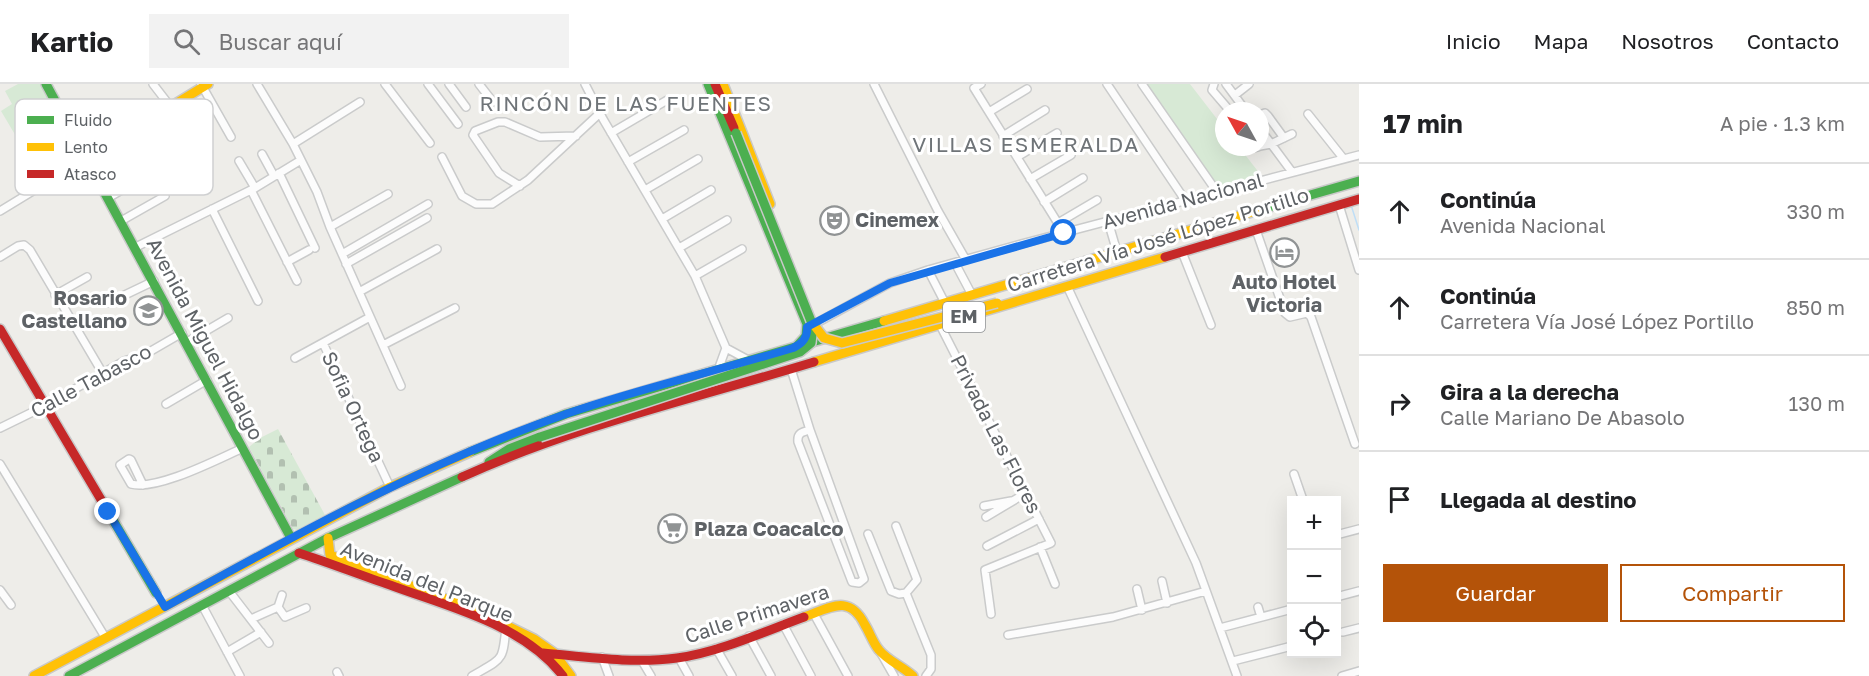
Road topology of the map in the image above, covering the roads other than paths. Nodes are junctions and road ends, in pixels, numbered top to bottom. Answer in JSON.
{"nodes":[{"id":1,"x":46,"y":84,"type":"edge"},
{"id":2,"x":153,"y":84,"type":"edge"},
{"id":3,"x":258,"y":84,"type":"edge"},
{"id":4,"x":385,"y":84,"type":"edge"},
{"id":5,"x":428,"y":84,"type":"edge"},
{"id":6,"x":448,"y":84,"type":"edge"},
{"id":7,"x":479,"y":84,"type":"edge"},
{"id":8,"x":585,"y":84,"type":"edge"},
{"id":9,"x":708,"y":84,"type":"edge"},
{"id":10,"x":715,"y":84,"type":"edge"},
{"id":11,"x":723,"y":84,"type":"edge"},
{"id":12,"x":874,"y":84,"type":"edge"},
{"id":13,"x":1107,"y":84,"type":"edge"},
{"id":14,"x":1142,"y":84,"type":"edge"},
{"id":15,"x":1214,"y":84,"type":"edge"},
{"id":16,"x":1226,"y":84,"type":"edge"},
{"id":17,"x":1249,"y":84,"type":"edge"},
{"id":18,"x":204,"y":85,"type":"edge"},
{"id":19,"x":978,"y":86,"type":"edge"},
{"id":20,"x":1027,"y":89,"type":"dead end"},
{"id":21,"x":1234,"y":95,"type":"junction"},
{"id":22,"x":54,"y":99,"type":"edge"},
{"id":23,"x":165,"y":99,"type":"edge"},
{"id":24,"x":183,"y":99,"type":"edge"},
{"id":25,"x":211,"y":99,"type":"edge"},
{"id":26,"x":669,"y":99,"type":"dead end"},
{"id":27,"x":213,"y":102,"type":"edge"},
{"id":28,"x":360,"y":102,"type":"dead end"},
{"id":29,"x":493,"y":102,"type":"dead end"},
{"id":30,"x":1223,"y":102,"type":"edge"},
{"id":31,"x":1239,"y":102,"type":"edge"},
{"id":32,"x":466,"y":107,"type":"dead end"},
{"id":33,"x":1045,"y":110,"type":"dead end"},
{"id":34,"x":988,"y":112,"type":"junction"},
{"id":35,"x":600,"y":113,"type":"junction"},
{"id":36,"x":1308,"y":114,"type":"dead end"},
{"id":37,"x":1269,"y":117,"type":"edge"},
{"id":38,"x":458,"y":124,"type":"dead end"},
{"id":39,"x":726,"y":129,"type":"junction"},
{"id":40,"x":684,"y":130,"type":"dead end"},
{"id":41,"x":611,"y":133,"type":"junction"},
{"id":42,"x":1057,"y":133,"type":"dead end"},
{"id":43,"x":1292,"y":134,"type":"dead end"},
{"id":44,"x":576,"y":136,"type":"junction"},
{"id":45,"x":1003,"y":136,"type":"junction"},
{"id":46,"x":231,"y":137,"type":"dead end"},
{"id":47,"x":1284,"y":138,"type":"junction"},
{"id":48,"x":1269,"y":141,"type":"edge"},
{"id":49,"x":430,"y":143,"type":"dead end"},
{"id":50,"x":293,"y":144,"type":"junction"},
{"id":51,"x":1271,"y":144,"type":"junction"},
{"id":52,"x":262,"y":154,"type":"dead end"},
{"id":53,"x":1071,"y":154,"type":"dead end"},
{"id":54,"x":1359,"y":155,"type":"edge"},
{"id":55,"x":1017,"y":157,"type":"junction"},
{"id":56,"x":442,"y":158,"type":"dead end"},
{"id":57,"x":1343,"y":158,"type":"junction"},
{"id":58,"x":698,"y":159,"type":"dead end"},
{"id":59,"x":301,"y":160,"type":"junction"},
{"id":60,"x":239,"y":161,"type":"dead end"},
{"id":61,"x":628,"y":162,"type":"junction"},
{"id":62,"x":1292,"y":172,"type":"junction"},
{"id":63,"x":276,"y":175,"type":"junction"},
{"id":64,"x":1083,"y":178,"type":"dead end"},
{"id":65,"x":1030,"y":179,"type":"junction"},
{"id":66,"x":1359,"y":181,"type":"edge"},
{"id":67,"x":520,"y":186,"type":"junction"},
{"id":68,"x":253,"y":189,"type":"junction"},
{"id":69,"x":645,"y":190,"type":"junction"},
{"id":70,"x":711,"y":190,"type":"dead end"},
{"id":71,"x":1217,"y":192,"type":"junction"},
{"id":72,"x":388,"y":194,"type":"dead end"},
{"id":73,"x":26,"y":195,"type":"edge"},
{"id":74,"x":106,"y":195,"type":"edge"},
{"id":75,"x":113,"y":195,"type":"edge"},
{"id":76,"x":165,"y":196,"type":"dead end"},
{"id":77,"x":108,"y":198,"type":"junction"},
{"id":78,"x":1359,"y":199,"type":"edge"},
{"id":79,"x":1097,"y":200,"type":"dead end"},
{"id":80,"x":1185,"y":200,"type":"junction"},
{"id":81,"x":1044,"y":202,"type":"junction"},
{"id":82,"x":428,"y":204,"type":"dead end"},
{"id":83,"x":1339,"y":205,"type":"junction"},
{"id":84,"x":212,"y":209,"type":"junction"},
{"id":85,"x":0,"y":211,"type":"edge"},
{"id":86,"x":427,"y":218,"type":"dead end"},
{"id":87,"x":662,"y":219,"type":"junction"},
{"id":88,"x":727,"y":220,"type":"dead end"},
{"id":89,"x":121,"y":221,"type":"junction"},
{"id":90,"x":1107,"y":221,"type":"junction"},
{"id":91,"x":1058,"y":223,"type":"junction"},
{"id":92,"x":330,"y":227,"type":"junction"},
{"id":93,"x":1256,"y":230,"type":"junction"},
{"id":94,"x":1064,"y":233,"type":"junction"},
{"id":95,"x":136,"y":247,"type":"junction"},
{"id":96,"x":679,"y":248,"type":"junction"},
{"id":97,"x":437,"y":249,"type":"dead end"},
{"id":98,"x":742,"y":249,"type":"dead end"},
{"id":99,"x":1117,"y":252,"type":"junction"},
{"id":100,"x":1182,"y":252,"type":"junction"},
{"id":101,"x":342,"y":254,"type":"junction"},
{"id":102,"x":0,"y":257,"type":"edge"},
{"id":103,"x":966,"y":260,"type":"junction"},
{"id":104,"x":287,"y":262,"type":"junction"},
{"id":105,"x":955,"y":263,"type":"junction"},
{"id":106,"x":346,"y":264,"type":"junction"},
{"id":107,"x":928,"y":270,"type":"junction"},
{"id":108,"x":1359,"y":270,"type":"edge"},
{"id":109,"x":695,"y":276,"type":"junction"},
{"id":110,"x":87,"y":277,"type":"dead end"},
{"id":111,"x":154,"y":281,"type":"junction"},
{"id":112,"x":297,"y":281,"type":"dead end"},
{"id":113,"x":1067,"y":286,"type":"junction"},
{"id":114,"x":359,"y":292,"type":"junction"},
{"id":115,"x":1046,"y":292,"type":"junction"},
{"id":116,"x":55,"y":295,"type":"junction"},
{"id":117,"x":972,"y":295,"type":"junction"},
{"id":118,"x":258,"y":301,"type":"dead end"},
{"id":119,"x":108,"y":303,"type":"dead end"},
{"id":120,"x":945,"y":303,"type":"junction"},
{"id":121,"x":455,"y":308,"type":"dead end"},
{"id":122,"x":370,"y":317,"type":"junction"},
{"id":123,"x":228,"y":318,"type":"dead end"},
{"id":124,"x":812,"y":325,"type":"junction"},
{"id":125,"x":940,"y":325,"type":"junction"},
{"id":126,"x":1211,"y":325,"type":"dead end"},
{"id":127,"x":0,"y":329,"type":"edge"},
{"id":128,"x":840,"y":334,"type":"junction"},
{"id":129,"x":184,"y":337,"type":"junction"},
{"id":130,"x":323,"y":343,"type":"junction"},
{"id":131,"x":383,"y":345,"type":"junction"},
{"id":132,"x":726,"y":348,"type":"junction"},
{"id":133,"x":793,"y":348,"type":"junction"},
{"id":134,"x":294,"y":358,"type":"dead end"},
{"id":135,"x":750,"y":361,"type":"junction"},
{"id":136,"x":791,"y":369,"type":"junction"},
{"id":137,"x":718,"y":370,"type":"junction"},
{"id":138,"x":102,"y":372,"type":"junction"},
{"id":139,"x":207,"y":380,"type":"junction"},
{"id":140,"x":401,"y":386,"type":"dead end"},
{"id":141,"x":166,"y":404,"type":"dead end"},
{"id":142,"x":45,"y":406,"type":"junction"},
{"id":143,"x":0,"y":428,"type":"edge"},
{"id":144,"x":810,"y":430,"type":"junction"},
{"id":145,"x":1355,"y":444,"type":"dead end"},
{"id":146,"x":243,"y":448,"type":"junction"},
{"id":147,"x":0,"y":464,"type":"edge"},
{"id":148,"x":477,"y":470,"type":"junction"},
{"id":149,"x":1294,"y":474,"type":"dead end"},
{"id":150,"x":143,"y":485,"type":"dead end"},
{"id":151,"x":390,"y":487,"type":"junction"},
{"id":152,"x":1026,"y":493,"type":"junction"},
{"id":153,"x":1301,"y":496,"type":"edge"},
{"id":154,"x":1011,"y":501,"type":"junction"},
{"id":155,"x":984,"y":506,"type":"dead end"},
{"id":156,"x":986,"y":517,"type":"dead end"},
{"id":157,"x":1039,"y":519,"type":"junction"},
{"id":158,"x":896,"y":526,"type":"dead end"},
{"id":159,"x":1359,"y":529,"type":"edge"},
{"id":160,"x":868,"y":534,"type":"dead end"},
{"id":161,"x":1341,"y":534,"type":"edge"},
{"id":162,"x":291,"y":537,"type":"junction"},
{"id":163,"x":328,"y":538,"type":"junction"},
{"id":164,"x":987,"y":546,"type":"dead end"},
{"id":165,"x":1040,"y":547,"type":"junction"},
{"id":166,"x":299,"y":553,"type":"junction"},
{"id":167,"x":1162,"y":581,"type":"dead end"},
{"id":168,"x":1055,"y":584,"type":"dead end"},
{"id":169,"x":1137,"y":589,"type":"dead end"},
{"id":170,"x":0,"y":590,"type":"edge"},
{"id":171,"x":228,"y":591,"type":"junction"},
{"id":172,"x":1206,"y":591,"type":"junction"},
{"id":173,"x":1359,"y":591,"type":"edge"},
{"id":174,"x":156,"y":593,"type":"joint"},
{"id":175,"x":906,"y":593,"type":"junction"},
{"id":176,"x":282,"y":595,"type":"dead end"},
{"id":177,"x":1341,"y":596,"type":"edge"},
{"id":178,"x":1167,"y":603,"type":"junction"},
{"id":179,"x":10,"y":605,"type":"dead end"},
{"id":180,"x":202,"y":605,"type":"junction"},
{"id":181,"x":165,"y":607,"type":"junction"},
{"id":182,"x":278,"y":607,"type":"junction"},
{"id":183,"x":1258,"y":607,"type":"dead end"},
{"id":184,"x":306,"y":608,"type":"dead end"},
{"id":185,"x":1142,"y":610,"type":"junction"},
{"id":186,"x":1287,"y":610,"type":"edge"},
{"id":187,"x":814,"y":614,"type":"junction"},
{"id":188,"x":991,"y":614,"type":"dead end"},
{"id":189,"x":1261,"y":617,"type":"junction"},
{"id":190,"x":251,"y":620,"type":"junction"},
{"id":191,"x":783,"y":624,"type":"junction"},
{"id":192,"x":506,"y":628,"type":"junction"},
{"id":193,"x":1221,"y":628,"type":"junction"},
{"id":194,"x":1359,"y":628,"type":"edge"},
{"id":195,"x":1341,"y":632,"type":"edge"},
{"id":196,"x":261,"y":633,"type":"junction"},
{"id":197,"x":1008,"y":635,"type":"dead end"},
{"id":198,"x":749,"y":636,"type":"junction"},
{"id":199,"x":105,"y":637,"type":"junction"},
{"id":200,"x":269,"y":643,"type":"dead end"},
{"id":201,"x":1287,"y":647,"type":"edge"},
{"id":202,"x":716,"y":648,"type":"junction"},
{"id":203,"x":227,"y":652,"type":"junction"},
{"id":204,"x":543,"y":653,"type":"junction"},
{"id":205,"x":554,"y":653,"type":"junction"},
{"id":206,"x":881,"y":653,"type":"junction"},
{"id":207,"x":602,"y":657,"type":"junction"},
{"id":208,"x":679,"y":658,"type":"junction"},
{"id":209,"x":642,"y":661,"type":"junction"},
{"id":210,"x":1233,"y":661,"type":"junction"},
{"id":211,"x":1359,"y":671,"type":"edge"},
{"id":212,"x":34,"y":676,"type":"edge"},
{"id":213,"x":69,"y":676,"type":"edge"},
{"id":214,"x":240,"y":676,"type":"edge"},
{"id":215,"x":472,"y":676,"type":"edge"},
{"id":216,"x":563,"y":676,"type":"edge"},
{"id":217,"x":571,"y":676,"type":"edge"},
{"id":218,"x":609,"y":676,"type":"edge"},
{"id":219,"x":651,"y":676,"type":"edge"},
{"id":220,"x":689,"y":676,"type":"edge"},
{"id":221,"x":732,"y":676,"type":"edge"},
{"id":222,"x":771,"y":676,"type":"edge"},
{"id":223,"x":811,"y":676,"type":"edge"},
{"id":224,"x":848,"y":676,"type":"edge"},
{"id":225,"x":894,"y":676,"type":"edge"},
{"id":226,"x":913,"y":676,"type":"edge"},
{"id":227,"x":926,"y":676,"type":"edge"},
{"id":228,"x":1237,"y":676,"type":"edge"},
{"id":229,"x":1342,"y":676,"type":"edge"}],
"edges":[{"from":1,"to":22,"type":"main road","name":"Avenida Miguel Hidalgo"},
{"from":2,"to":23,"type":"street"},
{"from":3,"to":50,"type":"street"},
{"from":4,"to":49,"type":"street"},
{"from":5,"to":38,"type":"street"},
{"from":6,"to":32,"type":"street"},
{"from":7,"to":29,"type":"street"},
{"from":8,"to":35,"type":"street"},
{"from":9,"to":39,"type":"main road"},
{"from":10,"to":148,"type":"main road","bridge":true},
{"from":11,"to":124,"type":"main road"},
{"from":12,"to":103,"type":"street"},
{"from":13,"to":80,"type":"street"},
{"from":14,"to":71,"type":"street"},
{"from":15,"to":30,"type":"street"},
{"from":16,"to":21,"type":"street"},
{"from":17,"to":21,"type":"street"},
{"from":18,"to":24,"type":"main road"},
{"from":18,"to":25,"type":"street"},
{"from":19,"to":34,"type":"street"},
{"from":20,"to":34,"type":"street"},
{"from":21,"to":31,"type":"street"},
{"from":26,"to":41,"type":"street"},
{"from":27,"to":46,"type":"street"},
{"from":28,"to":50,"type":"street"},
{"from":33,"to":45,"type":"street"},
{"from":34,"to":45,"type":"street"},
{"from":35,"to":41,"type":"street"},
{"from":35,"to":44,"type":"street"},
{"from":36,"to":57,"type":"street"},
{"from":37,"to":47,"type":"street"},
{"from":39,"to":115,"type":"main road","bridge":true},
{"from":39,"to":124,"type":"main road"},
{"from":40,"to":61,"type":"street"},
{"from":41,"to":61,"type":"street"},
{"from":42,"to":55,"type":"street"},
{"from":43,"to":47,"type":"street"},
{"from":44,"to":67,"type":"street"},
{"from":44,"to":67,"type":"street"},
{"from":45,"to":55,"type":"street"},
{"from":47,"to":51,"type":"street"},
{"from":48,"to":51,"type":"street"},
{"from":50,"to":59,"type":"street"},
{"from":51,"to":62,"type":"street"},
{"from":52,"to":63,"type":"street"},
{"from":53,"to":65,"type":"street"},
{"from":54,"to":57,"type":"street","name":"Avenida Nacional"},
{"from":55,"to":65,"type":"street"},
{"from":56,"to":67,"type":"street"},
{"from":57,"to":62,"type":"street","name":"Avenida Nacional"},
{"from":58,"to":69,"type":"street"},
{"from":59,"to":63,"type":"street"},
{"from":59,"to":92,"type":"street"},
{"from":60,"to":68,"type":"street"},
{"from":61,"to":69,"type":"street"},
{"from":62,"to":71,"type":"street","name":"Avenida Nacional"},
{"from":63,"to":68,"type":"street"},
{"from":63,"to":104,"type":"street"},
{"from":64,"to":81,"type":"street"},
{"from":65,"to":81,"type":"street"},
{"from":66,"to":99,"type":"main road","name":"Carretera Vía José López Portillo","number":"EM"},
{"from":68,"to":84,"type":"street"},
{"from":68,"to":104,"type":"street"},
{"from":69,"to":87,"type":"street"},
{"from":70,"to":87,"type":"street"},
{"from":71,"to":80,"type":"street","name":"Avenida Nacional"},
{"from":72,"to":92,"type":"street"},
{"from":73,"to":85,"type":"street"},
{"from":74,"to":77,"type":"main road","name":"Avenida Miguel Hidalgo"},
{"from":75,"to":77,"type":"street"},
{"from":76,"to":89,"type":"street"},
{"from":77,"to":89,"type":"main road","name":"Avenida Miguel Hidalgo"},
{"from":78,"to":83,"type":"main road","name":"Carretera Vía José López Portillo","number":"EM"},
{"from":79,"to":91,"type":"street"},
{"from":80,"to":90,"type":"street","name":"Avenida Nacional"},
{"from":81,"to":91,"type":"street"},
{"from":82,"to":101,"type":"street"},
{"from":83,"to":93,"type":"main road","name":"Carretera Vía José López Portillo","number":"EM"},
{"from":83,"to":108,"type":"street"},
{"from":84,"to":95,"type":"street"},
{"from":84,"to":118,"type":"street"},
{"from":86,"to":106,"type":"street"},
{"from":87,"to":96,"type":"street"},
{"from":88,"to":96,"type":"street"},
{"from":89,"to":95,"type":"main road","name":"Avenida Miguel Hidalgo"},
{"from":90,"to":94,"type":"street","name":"Avenida Nacional"},
{"from":90,"to":99,"type":"street"},
{"from":91,"to":94,"type":"street"},
{"from":92,"to":101,"type":"street"},
{"from":93,"to":100,"type":"main road","name":"Carretera Vía José López Portillo","number":"EM"},
{"from":93,"to":145,"type":"street"},
{"from":94,"to":103,"type":"street","name":"Avenida Nacional"},
{"from":95,"to":111,"type":"main road","name":"Avenida Miguel Hidalgo"},
{"from":96,"to":109,"type":"street"},
{"from":97,"to":114,"type":"street"},
{"from":98,"to":109,"type":"street"},
{"from":99,"to":117,"type":"main road","name":"Carretera Vía José López Portillo","number":"EM"},
{"from":100,"to":113,"type":"main road","name":"Carretera Vía José López Portillo","number":"EM"},
{"from":100,"to":126,"type":"street"},
{"from":101,"to":106,"type":"street"},
{"from":102,"to":116,"type":"street"},
{"from":103,"to":105,"type":"street","name":"Avenida Nacional"},
{"from":104,"to":112,"type":"street"},
{"from":105,"to":107,"type":"street","name":"Avenida Nacional"},
{"from":105,"to":117,"type":"street"},
{"from":106,"to":114,"type":"street"},
{"from":107,"to":120,"type":"street"},
{"from":107,"to":124,"type":"street","name":"Avenida Nacional"},
{"from":109,"to":132,"type":"street"},
{"from":110,"to":116,"type":"street"},
{"from":111,"to":119,"type":"street"},
{"from":111,"to":129,"type":"main road","name":"Avenida Miguel Hidalgo"},
{"from":113,"to":115,"type":"main road","name":"Carretera Vía José López Portillo","number":"EM"},
{"from":113,"to":172,"type":"street"},
{"from":114,"to":122,"type":"street"},
{"from":115,"to":125,"type":"main road","name":"Carretera Vía José López Portillo","number":"EM"},
{"from":116,"to":138,"type":"street"},
{"from":117,"to":120,"type":"main road","name":"Carretera Vía José López Portillo","number":"EM"},
{"from":120,"to":128,"type":"main road","name":"Carretera Vía José López Portillo","number":"EM"},
{"from":121,"to":131,"type":"street"},
{"from":122,"to":130,"type":"street","name":"Sofia Ortega"},
{"from":122,"to":131,"type":"street"},
{"from":123,"to":129,"type":"street","name":"Calle Tabasco"},
{"from":124,"to":128,"type":"main road"},
{"from":124,"to":133,"type":"main road"},
{"from":125,"to":136,"type":"main road","name":"Carretera Vía José López Portillo","number":"EM"},
{"from":125,"to":152,"type":"street","name":"Privada Las Flores"},
{"from":127,"to":142,"type":"main road"},
{"from":128,"to":133,"type":"main road","name":"Carretera Vía José López Portillo","number":"EM"},
{"from":129,"to":138,"type":"street","name":"Calle Tabasco"},
{"from":129,"to":139,"type":"main road","name":"Avenida Miguel Hidalgo"},
{"from":130,"to":134,"type":"street"},
{"from":130,"to":151,"type":"street","name":"Sofia Ortega"},
{"from":131,"to":140,"type":"street"},
{"from":132,"to":135,"type":"street"},
{"from":132,"to":137,"type":"street"},
{"from":133,"to":135,"type":"main road","name":"Carretera Vía José López Portillo","number":"EM"},
{"from":135,"to":137,"type":"main road","name":"Carretera Vía José López Portillo","number":"EM"},
{"from":136,"to":144,"type":"street"},
{"from":136,"to":148,"type":"main road","name":"Carretera Vía José López Portillo","number":"EM"},
{"from":137,"to":151,"type":"main road","name":"Carretera Vía José López Portillo","number":"EM"},
{"from":138,"to":142,"type":"street","name":"Calle Tabasco"},
{"from":139,"to":141,"type":"street"},
{"from":139,"to":146,"type":"main road","name":"Avenida Miguel Hidalgo"},
{"from":142,"to":143,"type":"street","name":"Calle Tabasco"},
{"from":142,"to":174,"type":"main road"},
{"from":144,"to":144,"type":"street"},
{"from":146,"to":150,"type":"street"},
{"from":146,"to":162,"type":"main road","name":"Avenida Miguel Hidalgo"},
{"from":147,"to":199,"type":"street"},
{"from":148,"to":163,"type":"main road","name":"Carretera Vía José López Portillo","number":"EM"},
{"from":149,"to":153,"type":"street"},
{"from":151,"to":162,"type":"main road","name":"Carretera Vía José López Portillo","number":"EM"},
{"from":152,"to":154,"type":"street"},
{"from":152,"to":157,"type":"street","name":"Privada Las Flores"},
{"from":154,"to":155,"type":"street"},
{"from":154,"to":156,"type":"street"},
{"from":157,"to":164,"type":"street"},
{"from":157,"to":165,"type":"street","name":"Privada Las Flores"},
{"from":158,"to":175,"type":"street"},
{"from":159,"to":161,"type":"street"},
{"from":160,"to":175,"type":"street"},
{"from":162,"to":181,"type":"main road","name":"Carretera Vía José López Portillo","number":"EM"},
{"from":163,"to":166,"type":"main road","name":"Carretera Vía José López Portillo","number":"EM"},
{"from":163,"to":192,"type":"main road","name":"Avenida del Parque"},
{"from":165,"to":168,"type":"street"},
{"from":165,"to":188,"type":"street"},
{"from":166,"to":171,"type":"main road","name":"Carretera Vía José López Portillo","number":"EM"},
{"from":166,"to":192,"type":"main road","name":"Avenida del Parque"},
{"from":167,"to":178,"type":"street"},
{"from":169,"to":185,"type":"street"},
{"from":170,"to":179,"type":"street"},
{"from":171,"to":180,"type":"main road","name":"Carretera Vía José López Portillo","number":"EM"},
{"from":171,"to":190,"type":"street"},
{"from":172,"to":178,"type":"street"},
{"from":172,"to":193,"type":"street"},
{"from":173,"to":177,"type":"street"},
{"from":174,"to":181,"type":"street"},
{"from":175,"to":227,"type":"street"},
{"from":176,"to":182,"type":"street"},
{"from":178,"to":185,"type":"street"},
{"from":180,"to":203,"type":"street"},
{"from":180,"to":213,"type":"main road","name":"Carretera Vía José López Portillo","number":"EM"},
{"from":181,"to":199,"type":"main road","name":"Carretera Vía José López Portillo","number":"EM"},
{"from":182,"to":184,"type":"street"},
{"from":182,"to":190,"type":"street"},
{"from":183,"to":189,"type":"street"},
{"from":185,"to":197,"type":"street"},
{"from":186,"to":189,"type":"street"},
{"from":187,"to":191,"type":"main road","name":"Calle Primavera"},
{"from":187,"to":206,"type":"main road","name":"Calle Primavera"},
{"from":187,"to":224,"type":"street"},
{"from":189,"to":193,"type":"street"},
{"from":190,"to":196,"type":"street"},
{"from":191,"to":198,"type":"main road","name":"Calle Primavera"},
{"from":191,"to":223,"type":"street"},
{"from":192,"to":204,"type":"main road","name":"Avenida del Parque"},
{"from":192,"to":205,"type":"main road","name":"Avenida del Parque"},
{"from":192,"to":215,"type":"street"},
{"from":193,"to":210,"type":"street"},
{"from":194,"to":195,"type":"street"},
{"from":196,"to":200,"type":"street"},
{"from":196,"to":203,"type":"street"},
{"from":198,"to":202,"type":"main road","name":"Calle Primavera"},
{"from":198,"to":222,"type":"street"},
{"from":199,"to":212,"type":"main road","name":"Carretera Vía José López Portillo","number":"EM"},
{"from":201,"to":210,"type":"street"},
{"from":202,"to":208,"type":"main road","name":"Calle Primavera"},
{"from":202,"to":221,"type":"street"},
{"from":203,"to":214,"type":"street"},
{"from":204,"to":205,"type":"main road","name":"Calle Primavera"},
{"from":204,"to":216,"type":"main road","name":"Avenida del Parque"},
{"from":205,"to":207,"type":"main road","name":"Calle Primavera"},
{"from":205,"to":217,"type":"main road","name":"Avenida del Parque"},
{"from":206,"to":225,"type":"street"},
{"from":206,"to":226,"type":"main road","name":"Calle Primavera"},
{"from":207,"to":209,"type":"main road","name":"Calle Primavera"},
{"from":207,"to":218,"type":"street"},
{"from":208,"to":209,"type":"main road","name":"Calle Primavera"},
{"from":208,"to":220,"type":"street"},
{"from":209,"to":219,"type":"street"},
{"from":210,"to":228,"type":"street"},
{"from":211,"to":229,"type":"street"}]}
